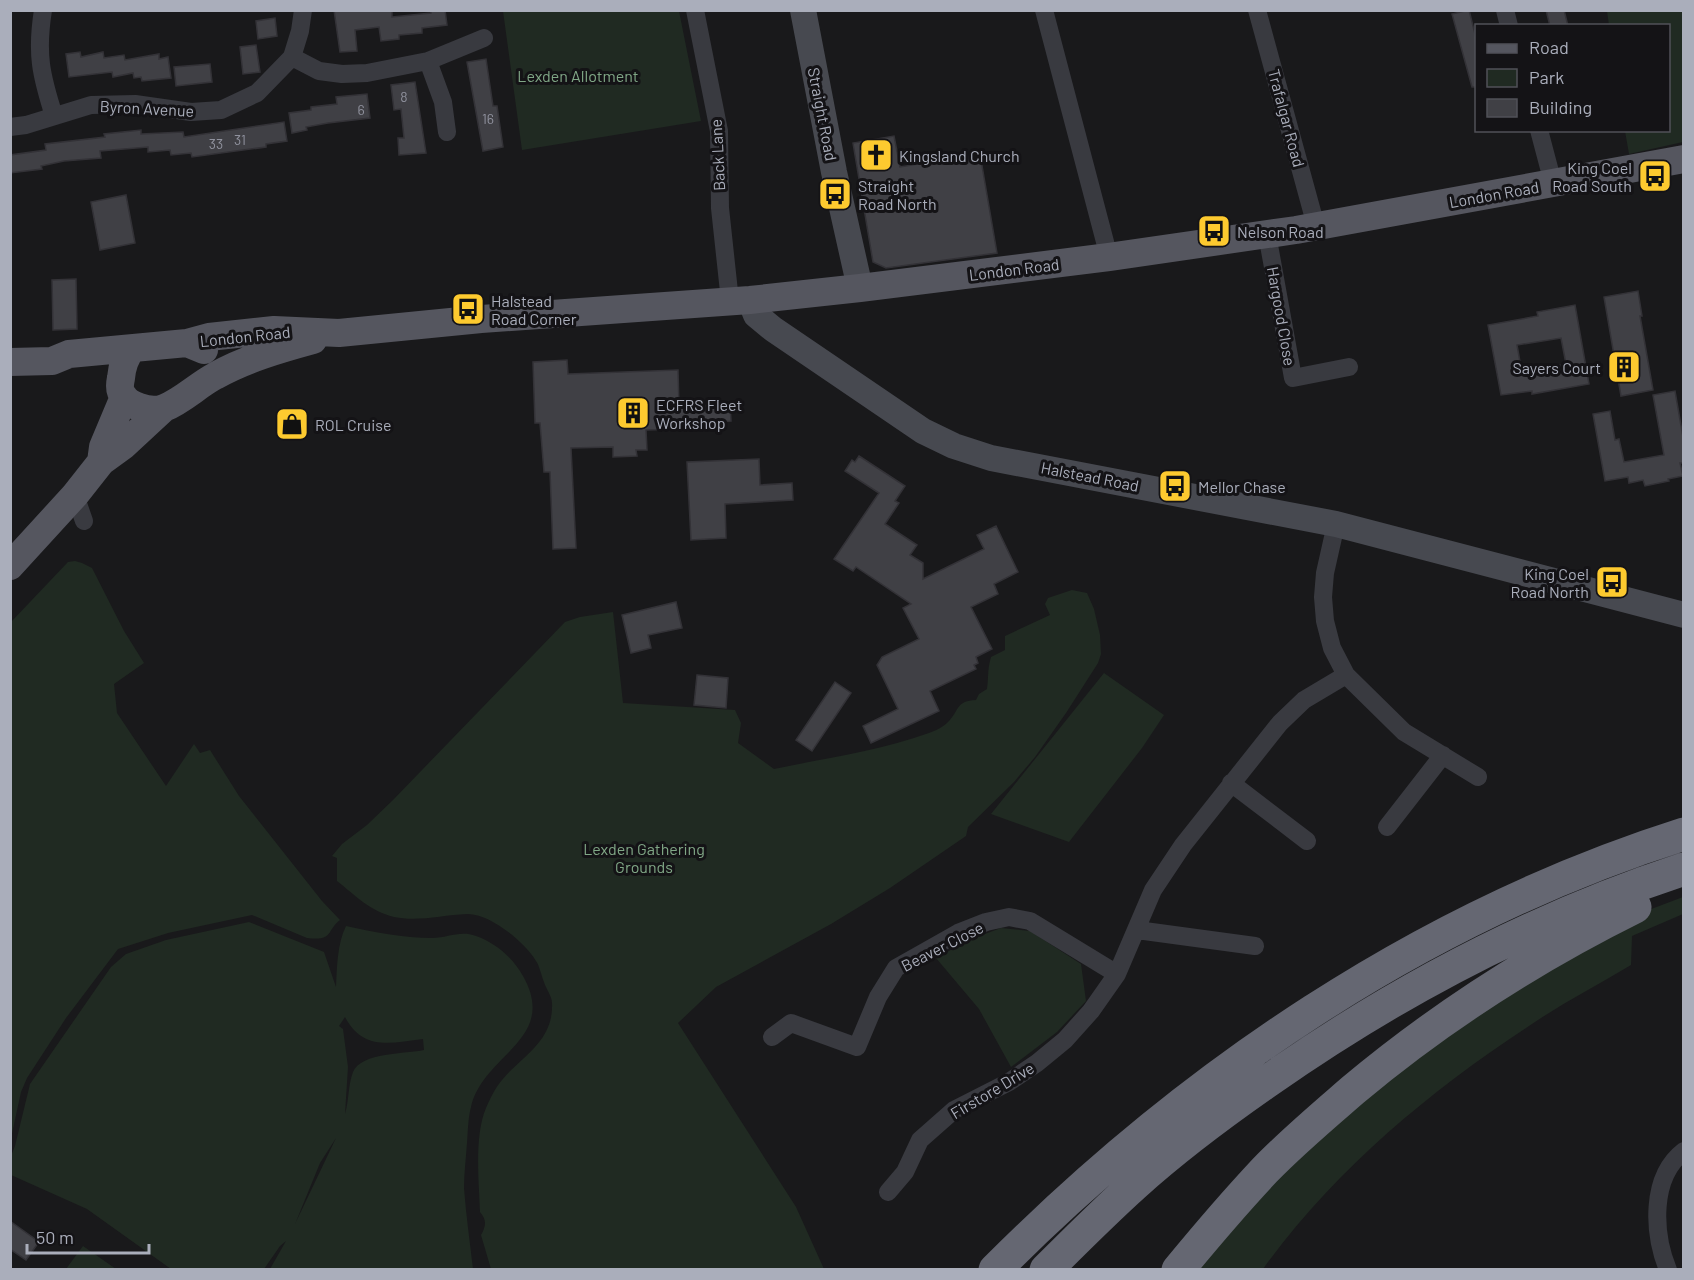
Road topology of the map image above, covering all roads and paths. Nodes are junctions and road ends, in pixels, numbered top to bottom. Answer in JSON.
{"nodes":[{"id":1,"x":43,"y":10,"type":"edge"},
{"id":2,"x":303,"y":10,"type":"edge"},
{"id":3,"x":695,"y":10,"type":"edge"},
{"id":4,"x":803,"y":10,"type":"edge"},
{"id":5,"x":1044,"y":10,"type":"edge"},
{"id":6,"x":1257,"y":10,"type":"edge"},
{"id":7,"x":484,"y":38,"type":"dead end"},
{"id":8,"x":292,"y":57,"type":"junction"},
{"id":9,"x":428,"y":61,"type":"junction"},
{"id":10,"x":54,"y":116,"type":"junction"},
{"id":11,"x":10,"y":127,"type":"edge"},
{"id":12,"x":447,"y":132,"type":"dead end"},
{"id":13,"x":1540,"y":132,"type":"edge"},
{"id":14,"x":1683,"y":159,"type":"edge"},
{"id":15,"x":1553,"y":183,"type":"junction"},
{"id":16,"x":1316,"y":226,"type":"junction"},
{"id":17,"x":1267,"y":234,"type":"junction"},
{"id":18,"x":1109,"y":257,"type":"junction"},
{"id":19,"x":860,"y":288,"type":"junction"},
{"id":20,"x":740,"y":301,"type":"junction"},
{"id":21,"x":339,"y":333,"type":"junction"},
{"id":22,"x":187,"y":343,"type":"junction"},
{"id":23,"x":132,"y":349,"type":"junction"},
{"id":24,"x":52,"y":361,"type":"junction"},
{"id":25,"x":10,"y":362,"type":"edge"},
{"id":26,"x":1349,"y":367,"type":"dead end"},
{"id":27,"x":216,"y":375,"type":"junction"},
{"id":28,"x":122,"y":391,"type":"junction"},
{"id":29,"x":164,"y":408,"type":"junction"},
{"id":30,"x":101,"y":462,"type":"junction"},
{"id":31,"x":1336,"y":524,"type":"junction"},
{"id":32,"x":10,"y":566,"type":"edge"},
{"id":33,"x":1683,"y":615,"type":"edge"},
{"id":34,"x":1346,"y":675,"type":"junction"},
{"id":35,"x":1443,"y":755,"type":"junction"},
{"id":36,"x":1478,"y":777,"type":"dead end"},
{"id":37,"x":1231,"y":783,"type":"junction"},
{"id":38,"x":1387,"y":827,"type":"dead end"},
{"id":39,"x":1683,"y":834,"type":"edge"},
{"id":40,"x":1307,"y":841,"type":"dead end"},
{"id":41,"x":1683,"y":869,"type":"edge"},
{"id":42,"x":1683,"y":887,"type":"edge"},
{"id":43,"x":1137,"y":930,"type":"junction"},
{"id":44,"x":1255,"y":946,"type":"dead end"},
{"id":45,"x":1117,"y":974,"type":"junction"},
{"id":46,"x":772,"y":1037,"type":"dead end"},
{"id":47,"x":1683,"y":1151,"type":"edge"},
{"id":48,"x":888,"y":1192,"type":"dead end"},
{"id":49,"x":995,"y":1269,"type":"edge"},
{"id":50,"x":1046,"y":1269,"type":"edge"},
{"id":51,"x":1178,"y":1269,"type":"edge"},
{"id":52,"x":1668,"y":1269,"type":"edge"}],
"edges":[{"from":1,"to":10,"type":"street"},
{"from":2,"to":8,"type":"street","name":"Byron Avenue"},
{"from":3,"to":20,"type":"street","name":"Back Lane"},
{"from":4,"to":19,"type":"street","name":"Straight Road"},
{"from":5,"to":18,"type":"street"},
{"from":6,"to":16,"type":"street","name":"Trafalgar Road"},
{"from":7,"to":9,"type":"street"},
{"from":8,"to":9,"type":"street"},
{"from":8,"to":10,"type":"street","name":"Byron Avenue"},
{"from":9,"to":12,"type":"street"},
{"from":10,"to":11,"type":"street","name":"Byron Avenue"},
{"from":13,"to":15,"type":"street"},
{"from":14,"to":15,"type":"main road","name":"London Road"},
{"from":15,"to":16,"type":"main road","name":"London Road"},
{"from":16,"to":17,"type":"main road","name":"London Road"},
{"from":17,"to":18,"type":"main road","name":"London Road"},
{"from":17,"to":26,"type":"street","name":"Hargood Close"},
{"from":18,"to":19,"type":"main road","name":"London Road"},
{"from":19,"to":20,"type":"main road","name":"London Road"},
{"from":20,"to":21,"type":"main road","name":"London Road"},
{"from":20,"to":31,"type":"street","name":"Halstead Road"},
{"from":21,"to":22,"type":"main road","name":"London Road"},
{"from":21,"to":27,"type":"main road","name":"London Road"},
{"from":22,"to":23,"type":"main road","name":"London Road"},
{"from":22,"to":27,"type":"main road"},
{"from":23,"to":24,"type":"main road","name":"London Road"},
{"from":23,"to":28,"type":"main road"},
{"from":24,"to":25,"type":"main road"},
{"from":24,"to":28,"type":"main road"},
{"from":27,"to":29,"type":"main road","name":"London Road"},
{"from":28,"to":29,"type":"main road"},
{"from":28,"to":30,"type":"main road"},
{"from":29,"to":30,"type":"main road","name":"London Road"},
{"from":30,"to":32,"type":"main road"},
{"from":31,"to":33,"type":"street","name":"Halstead Road"},
{"from":31,"to":34,"type":"street"},
{"from":34,"to":35,"type":"street"},
{"from":34,"to":37,"type":"street","name":"Firstore Drive"},
{"from":35,"to":36,"type":"street"},
{"from":35,"to":38,"type":"street"},
{"from":37,"to":40,"type":"street"},
{"from":37,"to":43,"type":"street","name":"Firstore Drive"},
{"from":39,"to":49,"type":"highway"},
{"from":41,"to":50,"type":"highway"},
{"from":42,"to":51,"type":"highway"},
{"from":43,"to":44,"type":"street"},
{"from":43,"to":45,"type":"street","name":"Firstore Drive"},
{"from":45,"to":46,"type":"street","name":"Beaver Close"},
{"from":45,"to":48,"type":"street","name":"Firstore Drive"},
{"from":47,"to":52,"type":"street"}]}
